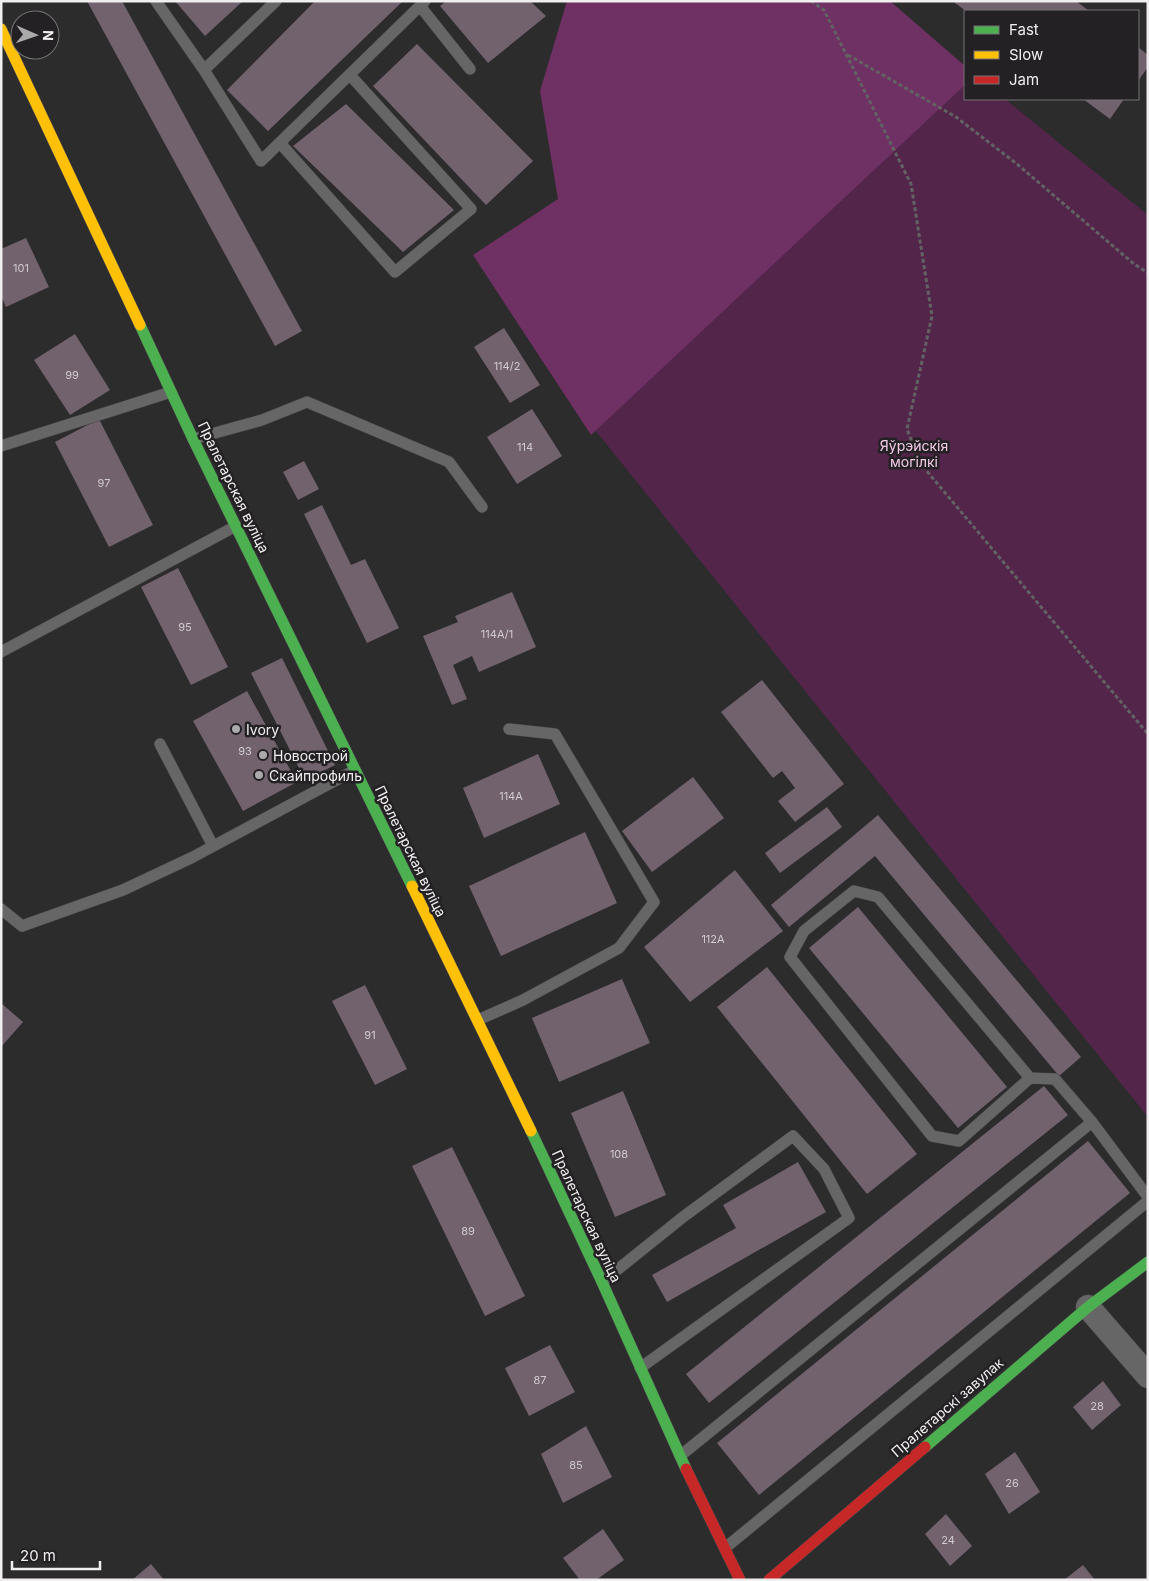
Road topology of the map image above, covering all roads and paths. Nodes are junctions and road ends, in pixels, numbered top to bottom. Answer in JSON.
{"nodes":[{"id":1,"x":156,"y":1,"type":"edge"},
{"id":2,"x":276,"y":1,"type":"edge"},
{"id":3,"x":811,"y":1,"type":"edge"},
{"id":4,"x":422,"y":3,"type":"edge"},
{"id":5,"x":1,"y":29,"type":"edge"},
{"id":6,"x":847,"y":54,"type":"junction"},
{"id":7,"x":470,"y":69,"type":"dead end"},
{"id":8,"x":204,"y":70,"type":"junction"},
{"id":9,"x":350,"y":75,"type":"junction"},
{"id":10,"x":280,"y":143,"type":"junction"},
{"id":11,"x":1148,"y":273,"type":"edge"},
{"id":12,"x":171,"y":392,"type":"junction"},
{"id":13,"x":193,"y":440,"type":"junction"},
{"id":14,"x":1,"y":446,"type":"edge"},
{"id":15,"x":482,"y":507,"type":"dead end"},
{"id":16,"x":236,"y":526,"type":"junction"},
{"id":17,"x":1,"y":652,"type":"edge"},
{"id":18,"x":509,"y":729,"type":"dead end"},
{"id":19,"x":1148,"y":734,"type":"edge"},
{"id":20,"x":160,"y":744,"type":"dead end"},
{"id":21,"x":355,"y":770,"type":"junction"},
{"id":22,"x":213,"y":846,"type":"junction"},
{"id":23,"x":1,"y":909,"type":"edge"},
{"id":24,"x":478,"y":1020,"type":"junction"},
{"id":25,"x":1030,"y":1078,"type":"junction"},
{"id":26,"x":1092,"y":1122,"type":"junction"},
{"id":27,"x":1148,"y":1196,"type":"edge"},
{"id":28,"x":1148,"y":1201,"type":"edge"},
{"id":29,"x":1148,"y":1262,"type":"edge"},
{"id":30,"x":602,"y":1282,"type":"junction"},
{"id":31,"x":1088,"y":1307,"type":"junction"},
{"id":32,"x":640,"y":1368,"type":"junction"},
{"id":33,"x":1148,"y":1376,"type":"edge"},
{"id":34,"x":680,"y":1456,"type":"junction"},
{"id":35,"x":725,"y":1548,"type":"junction"},
{"id":36,"x":740,"y":1580,"type":"edge"},
{"id":37,"x":769,"y":1580,"type":"edge"}],
"edges":[{"from":1,"to":8,"type":"lane"},
{"from":2,"to":8,"type":"lane"},
{"from":3,"to":6,"type":"path"},
{"from":4,"to":7,"type":"lane"},
{"from":4,"to":9,"type":"lane"},
{"from":5,"to":12,"type":"street","name":"Пралетарская вуліца"},
{"from":6,"to":11,"type":"path"},
{"from":6,"to":19,"type":"path"},
{"from":8,"to":10,"type":"lane"},
{"from":9,"to":10,"type":"lane"},
{"from":9,"to":10,"type":"lane"},
{"from":12,"to":13,"type":"street","name":"Пралетарская вуліца"},
{"from":12,"to":14,"type":"lane"},
{"from":13,"to":15,"type":"lane"},
{"from":13,"to":16,"type":"street","name":"Пралетарская вуліца"},
{"from":16,"to":17,"type":"lane"},
{"from":16,"to":21,"type":"street","name":"Пралетарская вуліца"},
{"from":18,"to":24,"type":"lane"},
{"from":20,"to":22,"type":"lane"},
{"from":21,"to":22,"type":"lane"},
{"from":21,"to":24,"type":"street","name":"Пралетарская вуліца"},
{"from":22,"to":23,"type":"lane"},
{"from":24,"to":30,"type":"street","name":"Пралетарская вуліца"},
{"from":25,"to":25,"type":"lane"},
{"from":25,"to":26,"type":"lane"},
{"from":26,"to":27,"type":"lane"},
{"from":26,"to":34,"type":"lane"},
{"from":28,"to":35,"type":"lane"},
{"from":29,"to":31,"type":"street","name":"Пралетарскі завулак"},
{"from":30,"to":32,"type":"street","name":"Пралетарская вуліца"},
{"from":30,"to":32,"type":"lane"},
{"from":31,"to":33,"type":"street"},
{"from":31,"to":37,"type":"street","name":"Пралетарскі завулак"},
{"from":32,"to":34,"type":"street","name":"Пралетарская вуліца"},
{"from":34,"to":35,"type":"street","name":"Пралетарская вуліца"},
{"from":35,"to":36,"type":"street","name":"Пралетарская вуліца"}]}
